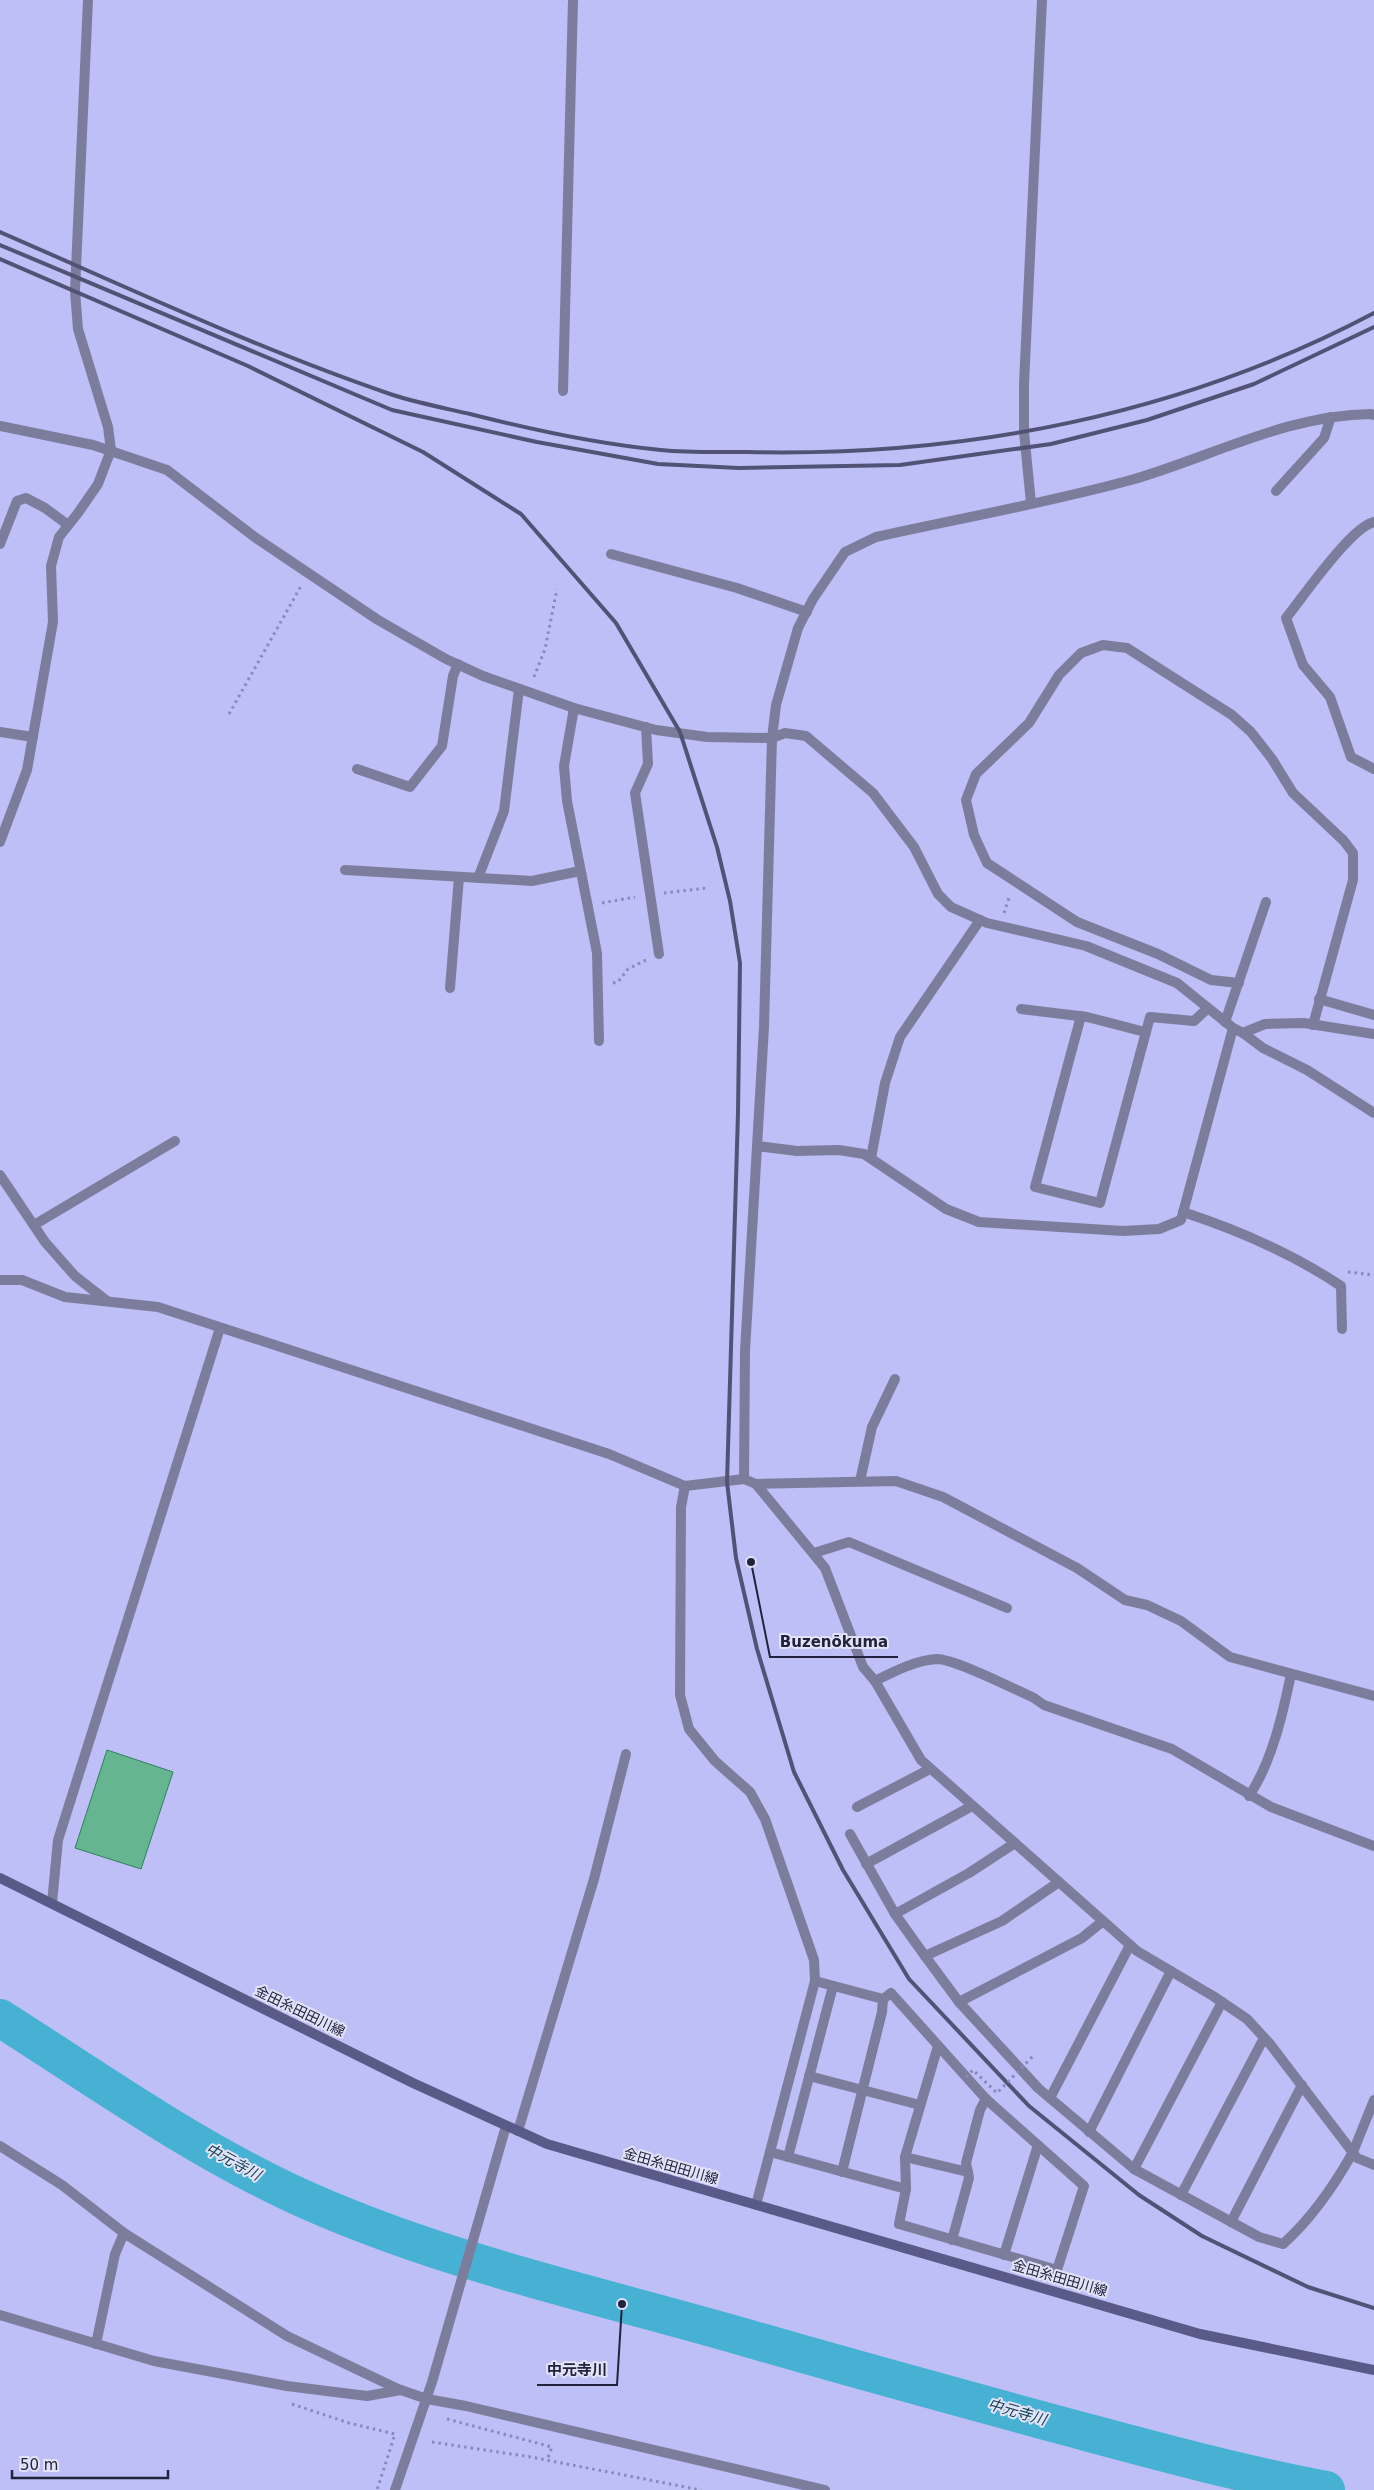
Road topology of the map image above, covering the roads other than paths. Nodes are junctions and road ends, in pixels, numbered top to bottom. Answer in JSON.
{"nodes":[{"id":1,"x":88,"y":0,"type":"edge"},
{"id":2,"x":574,"y":0,"type":"edge"},
{"id":3,"x":1042,"y":0,"type":"edge"},
{"id":4,"x":563,"y":391,"type":"dead end"},
{"id":5,"x":1374,"y":416,"type":"edge"},
{"id":6,"x":1331,"y":417,"type":"junction"},
{"id":7,"x":0,"y":426,"type":"edge"},
{"id":8,"x":111,"y":450,"type":"junction"},
{"id":9,"x":1276,"y":491,"type":"dead end"},
{"id":10,"x":1031,"y":503,"type":"junction"},
{"id":11,"x":1374,"y":522,"type":"edge"},
{"id":12,"x":68,"y":526,"type":"junction"},
{"id":13,"x":0,"y":544,"type":"edge"},
{"id":14,"x":611,"y":554,"type":"dead end"},
{"id":15,"x":806,"y":612,"type":"junction"},
{"id":16,"x":458,"y":664,"type":"junction"},
{"id":17,"x":524,"y":690,"type":"junction"},
{"id":18,"x":574,"y":708,"type":"junction"},
{"id":19,"x":646,"y":727,"type":"junction"},
{"id":20,"x":0,"y":732,"type":"edge"},
{"id":21,"x":33,"y":737,"type":"junction"},
{"id":22,"x":772,"y":738,"type":"junction"},
{"id":23,"x":357,"y":769,"type":"dead end"},
{"id":24,"x":1374,"y":769,"type":"edge"},
{"id":25,"x":0,"y":842,"type":"edge"},
{"id":26,"x":345,"y":870,"type":"dead end"},
{"id":27,"x":580,"y":871,"type":"junction"},
{"id":28,"x":459,"y":877,"type":"junction"},
{"id":29,"x":478,"y":878,"type":"junction"},
{"id":30,"x":1266,"y":902,"type":"dead end"},
{"id":31,"x":980,"y":920,"type":"junction"},
{"id":32,"x":659,"y":954,"type":"road end"},
{"id":33,"x":1238,"y":983,"type":"junction"},
{"id":34,"x":450,"y":988,"type":"dead end"},
{"id":35,"x":1319,"y":999,"type":"junction"},
{"id":36,"x":1022,"y":1008,"type":"dead end"},
{"id":37,"x":1208,"y":1008,"type":"junction"},
{"id":38,"x":1374,"y":1015,"type":"edge"},
{"id":39,"x":1081,"y":1016,"type":"junction"},
{"id":40,"x":1229,"y":1025,"type":"junction"},
{"id":41,"x":1313,"y":1025,"type":"junction"},
{"id":42,"x":1145,"y":1032,"type":"junction"},
{"id":43,"x":1243,"y":1033,"type":"junction"},
{"id":44,"x":1374,"y":1034,"type":"edge"},
{"id":45,"x":599,"y":1041,"type":"dead end"},
{"id":46,"x":1374,"y":1113,"type":"edge"},
{"id":47,"x":175,"y":1141,"type":"dead end"},
{"id":48,"x":757,"y":1146,"type":"junction"},
{"id":49,"x":871,"y":1158,"type":"junction"},
{"id":50,"x":0,"y":1175,"type":"edge"},
{"id":51,"x":1183,"y":1212,"type":"junction"},
{"id":52,"x":34,"y":1225,"type":"junction"},
{"id":53,"x":0,"y":1280,"type":"edge"},
{"id":54,"x":108,"y":1301,"type":"junction"},
{"id":55,"x":220,"y":1328,"type":"junction"},
{"id":56,"x":1342,"y":1329,"type":"dead end"},
{"id":57,"x":895,"y":1379,"type":"dead end"},
{"id":58,"x":744,"y":1479,"type":"junction"},
{"id":59,"x":860,"y":1481,"type":"junction"},
{"id":60,"x":756,"y":1484,"type":"junction"},
{"id":61,"x":685,"y":1486,"type":"junction"},
{"id":62,"x":814,"y":1553,"type":"junction"},
{"id":63,"x":1007,"y":1608,"type":"dead end"},
{"id":64,"x":1291,"y":1674,"type":"junction"},
{"id":65,"x":875,"y":1681,"type":"junction"},
{"id":66,"x":1374,"y":1696,"type":"edge"},
{"id":67,"x":626,"y":1754,"type":"dead end"},
{"id":68,"x":930,"y":1769,"type":"junction"},
{"id":69,"x":1249,"y":1796,"type":"junction"},
{"id":70,"x":972,"y":1806,"type":"junction"},
{"id":71,"x":857,"y":1807,"type":"dead end"},
{"id":72,"x":850,"y":1834,"type":"dead end"},
{"id":73,"x":1015,"y":1843,"type":"junction"},
{"id":74,"x":1374,"y":1846,"type":"edge"},
{"id":75,"x":866,"y":1864,"type":"junction"},
{"id":76,"x":0,"y":1878,"type":"edge"},
{"id":77,"x":1059,"y":1882,"type":"junction"},
{"id":78,"x":52,"y":1903,"type":"junction"},
{"id":79,"x":894,"y":1914,"type":"junction"},
{"id":80,"x":1103,"y":1921,"type":"junction"},
{"id":81,"x":1130,"y":1945,"type":"junction"},
{"id":82,"x":925,"y":1956,"type":"junction"},
{"id":83,"x":1171,"y":1971,"type":"junction"},
{"id":84,"x":815,"y":1981,"type":"junction"},
{"id":85,"x":833,"y":1986,"type":"junction"},
{"id":86,"x":883,"y":1999,"type":"junction"},
{"id":87,"x":959,"y":2002,"type":"junction"},
{"id":88,"x":1222,"y":2002,"type":"junction"},
{"id":89,"x":1264,"y":2038,"type":"junction"},
{"id":90,"x":938,"y":2046,"type":"junction"},
{"id":91,"x":810,"y":2076,"type":"junction"},
{"id":92,"x":1302,"y":2085,"type":"junction"},
{"id":93,"x":863,"y":2090,"type":"junction"},
{"id":94,"x":1050,"y":2098,"type":"junction"},
{"id":95,"x":986,"y":2099,"type":"junction"},
{"id":96,"x":1374,"y":2100,"type":"edge"},
{"id":97,"x":920,"y":2105,"type":"junction"},
{"id":98,"x":506,"y":2126,"type":"junction"},
{"id":99,"x":518,"y":2131,"type":"junction"},
{"id":100,"x":1089,"y":2132,"type":"junction"},
{"id":101,"x":1038,"y":2145,"type":"junction"},
{"id":102,"x":0,"y":2146,"type":"edge"},
{"id":103,"x":770,"y":2152,"type":"junction"},
{"id":104,"x":1353,"y":2152,"type":"junction"},
{"id":105,"x":788,"y":2157,"type":"junction"},
{"id":106,"x":905,"y":2157,"type":"junction"},
{"id":107,"x":1374,"y":2166,"type":"edge"},
{"id":108,"x":1134,"y":2169,"type":"junction"},
{"id":109,"x":842,"y":2172,"type":"junction"},
{"id":110,"x":968,"y":2172,"type":"junction"},
{"id":111,"x":906,"y":2190,"type":"junction"},
{"id":112,"x":1181,"y":2195,"type":"junction"},
{"id":113,"x":756,"y":2205,"type":"junction"},
{"id":114,"x":1231,"y":2222,"type":"junction"},
{"id":115,"x":124,"y":2233,"type":"junction"},
{"id":116,"x":952,"y":2240,"type":"junction"},
{"id":117,"x":1004,"y":2255,"type":"junction"},
{"id":118,"x":0,"y":2315,"type":"edge"},
{"id":119,"x":96,"y":2344,"type":"junction"},
{"id":120,"x":1374,"y":2370,"type":"edge"},
{"id":121,"x":401,"y":2390,"type":"junction"},
{"id":122,"x":425,"y":2404,"type":"junction"},
{"id":123,"x":395,"y":2490,"type":"edge"},
{"id":124,"x":825,"y":2490,"type":"edge"}],
"edges":[{"from":1,"to":8,"type":"street"},
{"from":2,"to":4,"type":"street"},
{"from":3,"to":10,"type":"street"},
{"from":5,"to":6,"type":"street"},
{"from":6,"to":9,"type":"street"},
{"from":6,"to":10,"type":"street"},
{"from":7,"to":8,"type":"street"},
{"from":8,"to":12,"type":"street"},
{"from":8,"to":16,"type":"street"},
{"from":10,"to":15,"type":"street"},
{"from":11,"to":24,"type":"street"},
{"from":12,"to":13,"type":"street"},
{"from":12,"to":21,"type":"street"},
{"from":14,"to":15,"type":"street"},
{"from":15,"to":22,"type":"street"},
{"from":16,"to":17,"type":"street"},
{"from":16,"to":23,"type":"street"},
{"from":17,"to":18,"type":"street"},
{"from":17,"to":29,"type":"street"},
{"from":18,"to":19,"type":"street"},
{"from":18,"to":27,"type":"street"},
{"from":19,"to":22,"type":"street"},
{"from":19,"to":32,"type":"street"},
{"from":20,"to":21,"type":"street"},
{"from":21,"to":25,"type":"street"},
{"from":22,"to":31,"type":"street"},
{"from":22,"to":48,"type":"street"},
{"from":26,"to":28,"type":"street"},
{"from":27,"to":29,"type":"street"},
{"from":27,"to":45,"type":"street"},
{"from":28,"to":29,"type":"street"},
{"from":28,"to":34,"type":"street"},
{"from":30,"to":33,"type":"street"},
{"from":31,"to":37,"type":"street"},
{"from":31,"to":49,"type":"street"},
{"from":33,"to":35,"type":"street"},
{"from":33,"to":40,"type":"street"},
{"from":35,"to":38,"type":"street"},
{"from":35,"to":41,"type":"street"},
{"from":36,"to":39,"type":"street"},
{"from":37,"to":40,"type":"street"},
{"from":37,"to":42,"type":"street"},
{"from":39,"to":42,"type":"street"},
{"from":39,"to":42,"type":"street"},
{"from":40,"to":43,"type":"street"},
{"from":40,"to":51,"type":"street"},
{"from":41,"to":43,"type":"street"},
{"from":41,"to":44,"type":"street"},
{"from":43,"to":46,"type":"street"},
{"from":47,"to":52,"type":"street"},
{"from":48,"to":49,"type":"street"},
{"from":48,"to":58,"type":"street"},
{"from":49,"to":51,"type":"street"},
{"from":50,"to":52,"type":"street"},
{"from":51,"to":56,"type":"street"},
{"from":52,"to":54,"type":"street"},
{"from":53,"to":54,"type":"street"},
{"from":54,"to":55,"type":"street"},
{"from":55,"to":61,"type":"street"},
{"from":55,"to":78,"type":"street"},
{"from":57,"to":59,"type":"street"},
{"from":58,"to":60,"type":"street"},
{"from":58,"to":61,"type":"street"},
{"from":59,"to":60,"type":"street"},
{"from":59,"to":64,"type":"street"},
{"from":60,"to":62,"type":"street"},
{"from":61,"to":84,"type":"street"},
{"from":62,"to":63,"type":"street"},
{"from":62,"to":65,"type":"street"},
{"from":64,"to":66,"type":"street"},
{"from":64,"to":69,"type":"street"},
{"from":65,"to":68,"type":"street"},
{"from":65,"to":69,"type":"street"},
{"from":67,"to":99,"type":"street"},
{"from":68,"to":70,"type":"street"},
{"from":68,"to":71,"type":"street"},
{"from":69,"to":74,"type":"street"},
{"from":70,"to":73,"type":"street"},
{"from":70,"to":75,"type":"street"},
{"from":72,"to":75,"type":"street"},
{"from":73,"to":77,"type":"street"},
{"from":73,"to":79,"type":"street"},
{"from":75,"to":79,"type":"street"},
{"from":76,"to":78,"type":"main road","name":"金田糸田田川線"},
{"from":77,"to":80,"type":"street"},
{"from":77,"to":82,"type":"street"},
{"from":78,"to":98,"type":"main road","name":"金田糸田田川線"},
{"from":79,"to":82,"type":"street"},
{"from":80,"to":81,"type":"street"},
{"from":80,"to":87,"type":"street"},
{"from":81,"to":83,"type":"street"},
{"from":81,"to":94,"type":"street"},
{"from":82,"to":87,"type":"street"},
{"from":83,"to":88,"type":"street"},
{"from":83,"to":100,"type":"street"},
{"from":84,"to":85,"type":"street"},
{"from":84,"to":103,"type":"street"},
{"from":85,"to":86,"type":"street"},
{"from":85,"to":91,"type":"street"},
{"from":86,"to":90,"type":"street"},
{"from":86,"to":93,"type":"street"},
{"from":87,"to":94,"type":"street"},
{"from":88,"to":89,"type":"street"},
{"from":88,"to":108,"type":"street"},
{"from":89,"to":92,"type":"street"},
{"from":89,"to":112,"type":"street"},
{"from":90,"to":95,"type":"street"},
{"from":90,"to":97,"type":"street"},
{"from":91,"to":93,"type":"street"},
{"from":91,"to":105,"type":"street"},
{"from":92,"to":104,"type":"street"},
{"from":92,"to":114,"type":"street"},
{"from":93,"to":97,"type":"street"},
{"from":93,"to":109,"type":"street"},
{"from":94,"to":100,"type":"street"},
{"from":95,"to":101,"type":"street"},
{"from":95,"to":110,"type":"street"},
{"from":96,"to":104,"type":"street"},
{"from":97,"to":106,"type":"street"},
{"from":98,"to":99,"type":"main road","name":"金田糸田田川線"},
{"from":98,"to":122,"type":"street"},
{"from":99,"to":113,"type":"main road","name":"金田糸田田川線"},
{"from":100,"to":108,"type":"street"},
{"from":101,"to":117,"type":"street"},
{"from":101,"to":117,"type":"street"},
{"from":102,"to":115,"type":"street"},
{"from":103,"to":105,"type":"street"},
{"from":103,"to":113,"type":"street"},
{"from":104,"to":107,"type":"street"},
{"from":104,"to":114,"type":"street"},
{"from":105,"to":109,"type":"street"},
{"from":106,"to":110,"type":"street"},
{"from":106,"to":111,"type":"street"},
{"from":108,"to":112,"type":"street"},
{"from":109,"to":111,"type":"street"},
{"from":110,"to":116,"type":"street"},
{"from":111,"to":116,"type":"street"},
{"from":112,"to":114,"type":"street"},
{"from":113,"to":120,"type":"main road","name":"金田糸田田川線"},
{"from":115,"to":119,"type":"street"},
{"from":115,"to":121,"type":"street"},
{"from":116,"to":117,"type":"street"},
{"from":118,"to":119,"type":"street"},
{"from":119,"to":121,"type":"street"},
{"from":121,"to":122,"type":"street"},
{"from":122,"to":123,"type":"street"},
{"from":122,"to":124,"type":"street"}]}
